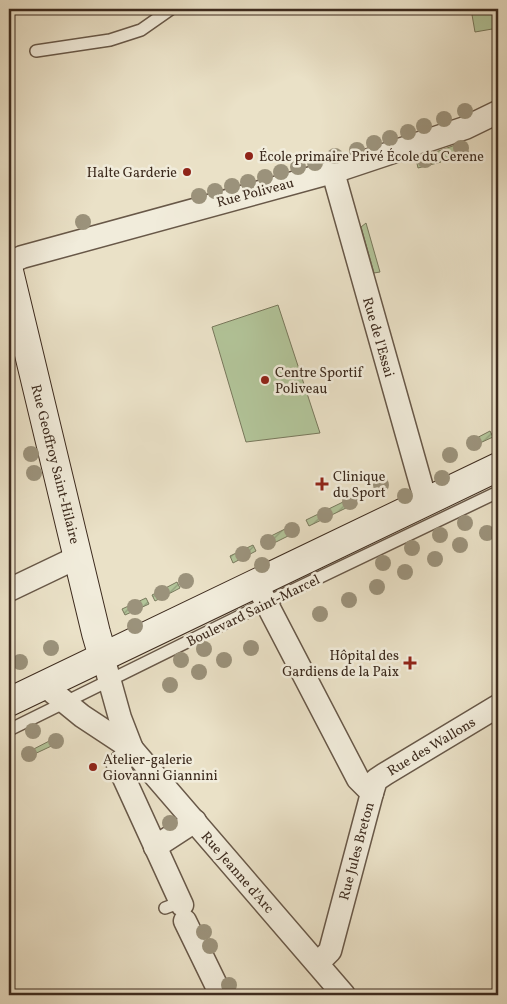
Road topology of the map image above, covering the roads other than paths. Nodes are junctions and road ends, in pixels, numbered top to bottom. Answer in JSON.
{"nodes":[{"id":1,"x":171,"y":9,"type":"edge"},
{"id":2,"x":36,"y":51,"type":"dead end"},
{"id":3,"x":498,"y":112,"type":"edge"},
{"id":4,"x":332,"y":172,"type":"junction"},
{"id":5,"x":9,"y":263,"type":"edge"},
{"id":6,"x":9,"y":271,"type":"edge"},
{"id":7,"x":498,"y":467,"type":"edge"},
{"id":8,"x":498,"y":492,"type":"edge"},
{"id":9,"x":426,"y":502,"type":"junction"},
{"id":10,"x":78,"y":557,"type":"junction"},
{"id":11,"x":9,"y":590,"type":"edge"},
{"id":12,"x":261,"y":593,"type":"junction"},
{"id":13,"x":107,"y":668,"type":"junction"},
{"id":14,"x":54,"y":693,"type":"junction"},
{"id":15,"x":9,"y":702,"type":"edge"},
{"id":16,"x":498,"y":706,"type":"edge"},
{"id":17,"x":9,"y":730,"type":"edge"},
{"id":18,"x":132,"y":749,"type":"junction"},
{"id":19,"x":372,"y":793,"type":"junction"},
{"id":20,"x":195,"y":821,"type":"junction"},
{"id":21,"x":155,"y":847,"type":"junction"},
{"id":22,"x":318,"y":963,"type":"junction"},
{"id":23,"x":221,"y":995,"type":"edge"},
{"id":24,"x":344,"y":995,"type":"edge"}],
"edges":[{"from":1,"to":2,"type":"lane"},
{"from":3,"to":4,"type":"street","name":"Rue Poliveau"},
{"from":4,"to":5,"type":"street","name":"Rue Poliveau"},
{"from":4,"to":9,"type":"street","name":"Rue de l'Essai"},
{"from":6,"to":10,"type":"main road","name":"Rue Geoffroy Saint-Hilaire"},
{"from":7,"to":9,"type":"main road","name":"Boulevard Saint-Marcel"},
{"from":8,"to":12,"type":"lane","name":"Boulevard Saint-Marcel"},
{"from":9,"to":12,"type":"main road","name":"Boulevard Saint-Marcel"},
{"from":10,"to":11,"type":"street"},
{"from":10,"to":13,"type":"main road","name":"Rue Geoffroy Saint-Hilaire"},
{"from":12,"to":13,"type":"main road","name":"Boulevard Saint-Marcel"},
{"from":12,"to":19,"type":"street","name":"Rue Jules Breton"},
{"from":13,"to":14,"type":"main road","name":"Boulevard Saint-Marcel"},
{"from":13,"to":18,"type":"street","name":"Rue Jeanne d'Arc"},
{"from":14,"to":15,"type":"main road","name":"Boulevard Saint-Marcel"},
{"from":14,"to":17,"type":"lane","name":"Boulevard Saint-Marcel"},
{"from":14,"to":18,"type":"street","name":"Rue Jeanne d'Arc"},
{"from":16,"to":19,"type":"street","name":"Rue des Wallons"},
{"from":18,"to":20,"type":"street","name":"Rue Jeanne d'Arc"},
{"from":18,"to":21,"type":"street"},
{"from":19,"to":22,"type":"street","name":"Rue Jules Breton"},
{"from":20,"to":21,"type":"street"},
{"from":20,"to":22,"type":"street","name":"Rue Jeanne d'Arc"},
{"from":21,"to":23,"type":"street"},
{"from":22,"to":24,"type":"street","name":"Rue Jeanne d'Arc"}]}
